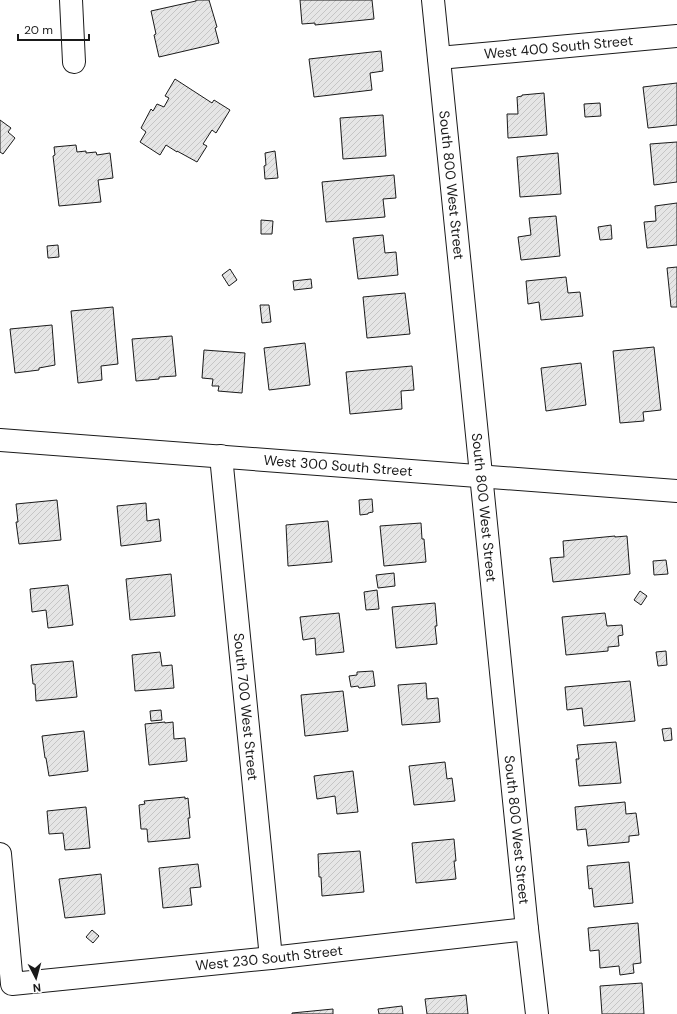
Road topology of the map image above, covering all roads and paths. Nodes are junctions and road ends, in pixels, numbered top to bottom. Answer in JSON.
{"nodes":[{"id":1,"x":71,"y":0,"type":"edge"},
{"id":2,"x":433,"y":0,"type":"edge"},
{"id":3,"x":677,"y":36,"type":"edge"},
{"id":4,"x":439,"y":58,"type":"junction"},
{"id":5,"x":74,"y":62,"type":"dead end"},
{"id":6,"x":0,"y":440,"type":"edge"},
{"id":7,"x":221,"y":456,"type":"junction"},
{"id":8,"x":481,"y":476,"type":"junction"},
{"id":9,"x":677,"y":491,"type":"edge"},
{"id":10,"x":0,"y":854,"type":"edge"},
{"id":11,"x":527,"y":929,"type":"junction"},
{"id":12,"x":271,"y":958,"type":"junction"},
{"id":13,"x":537,"y":1014,"type":"edge"}],
"edges":[{"from":1,"to":5,"type":"street"},
{"from":2,"to":4,"type":"street","name":"South 800 West Street"},
{"from":3,"to":4,"type":"street","name":"West 400 South Street"},
{"from":4,"to":8,"type":"street","name":"South 800 West Street"},
{"from":6,"to":7,"type":"street","name":"West 300 South Street"},
{"from":7,"to":8,"type":"street","name":"West 300 South Street"},
{"from":7,"to":12,"type":"street","name":"South 700 West Street"},
{"from":8,"to":9,"type":"street","name":"West 300 South Street"},
{"from":8,"to":11,"type":"street","name":"South 800 West Street"},
{"from":10,"to":12,"type":"street","name":"West 230 South Street"},
{"from":11,"to":12,"type":"street","name":"West 230 South Street"},
{"from":11,"to":13,"type":"street","name":"South 800 West Street"}]}
